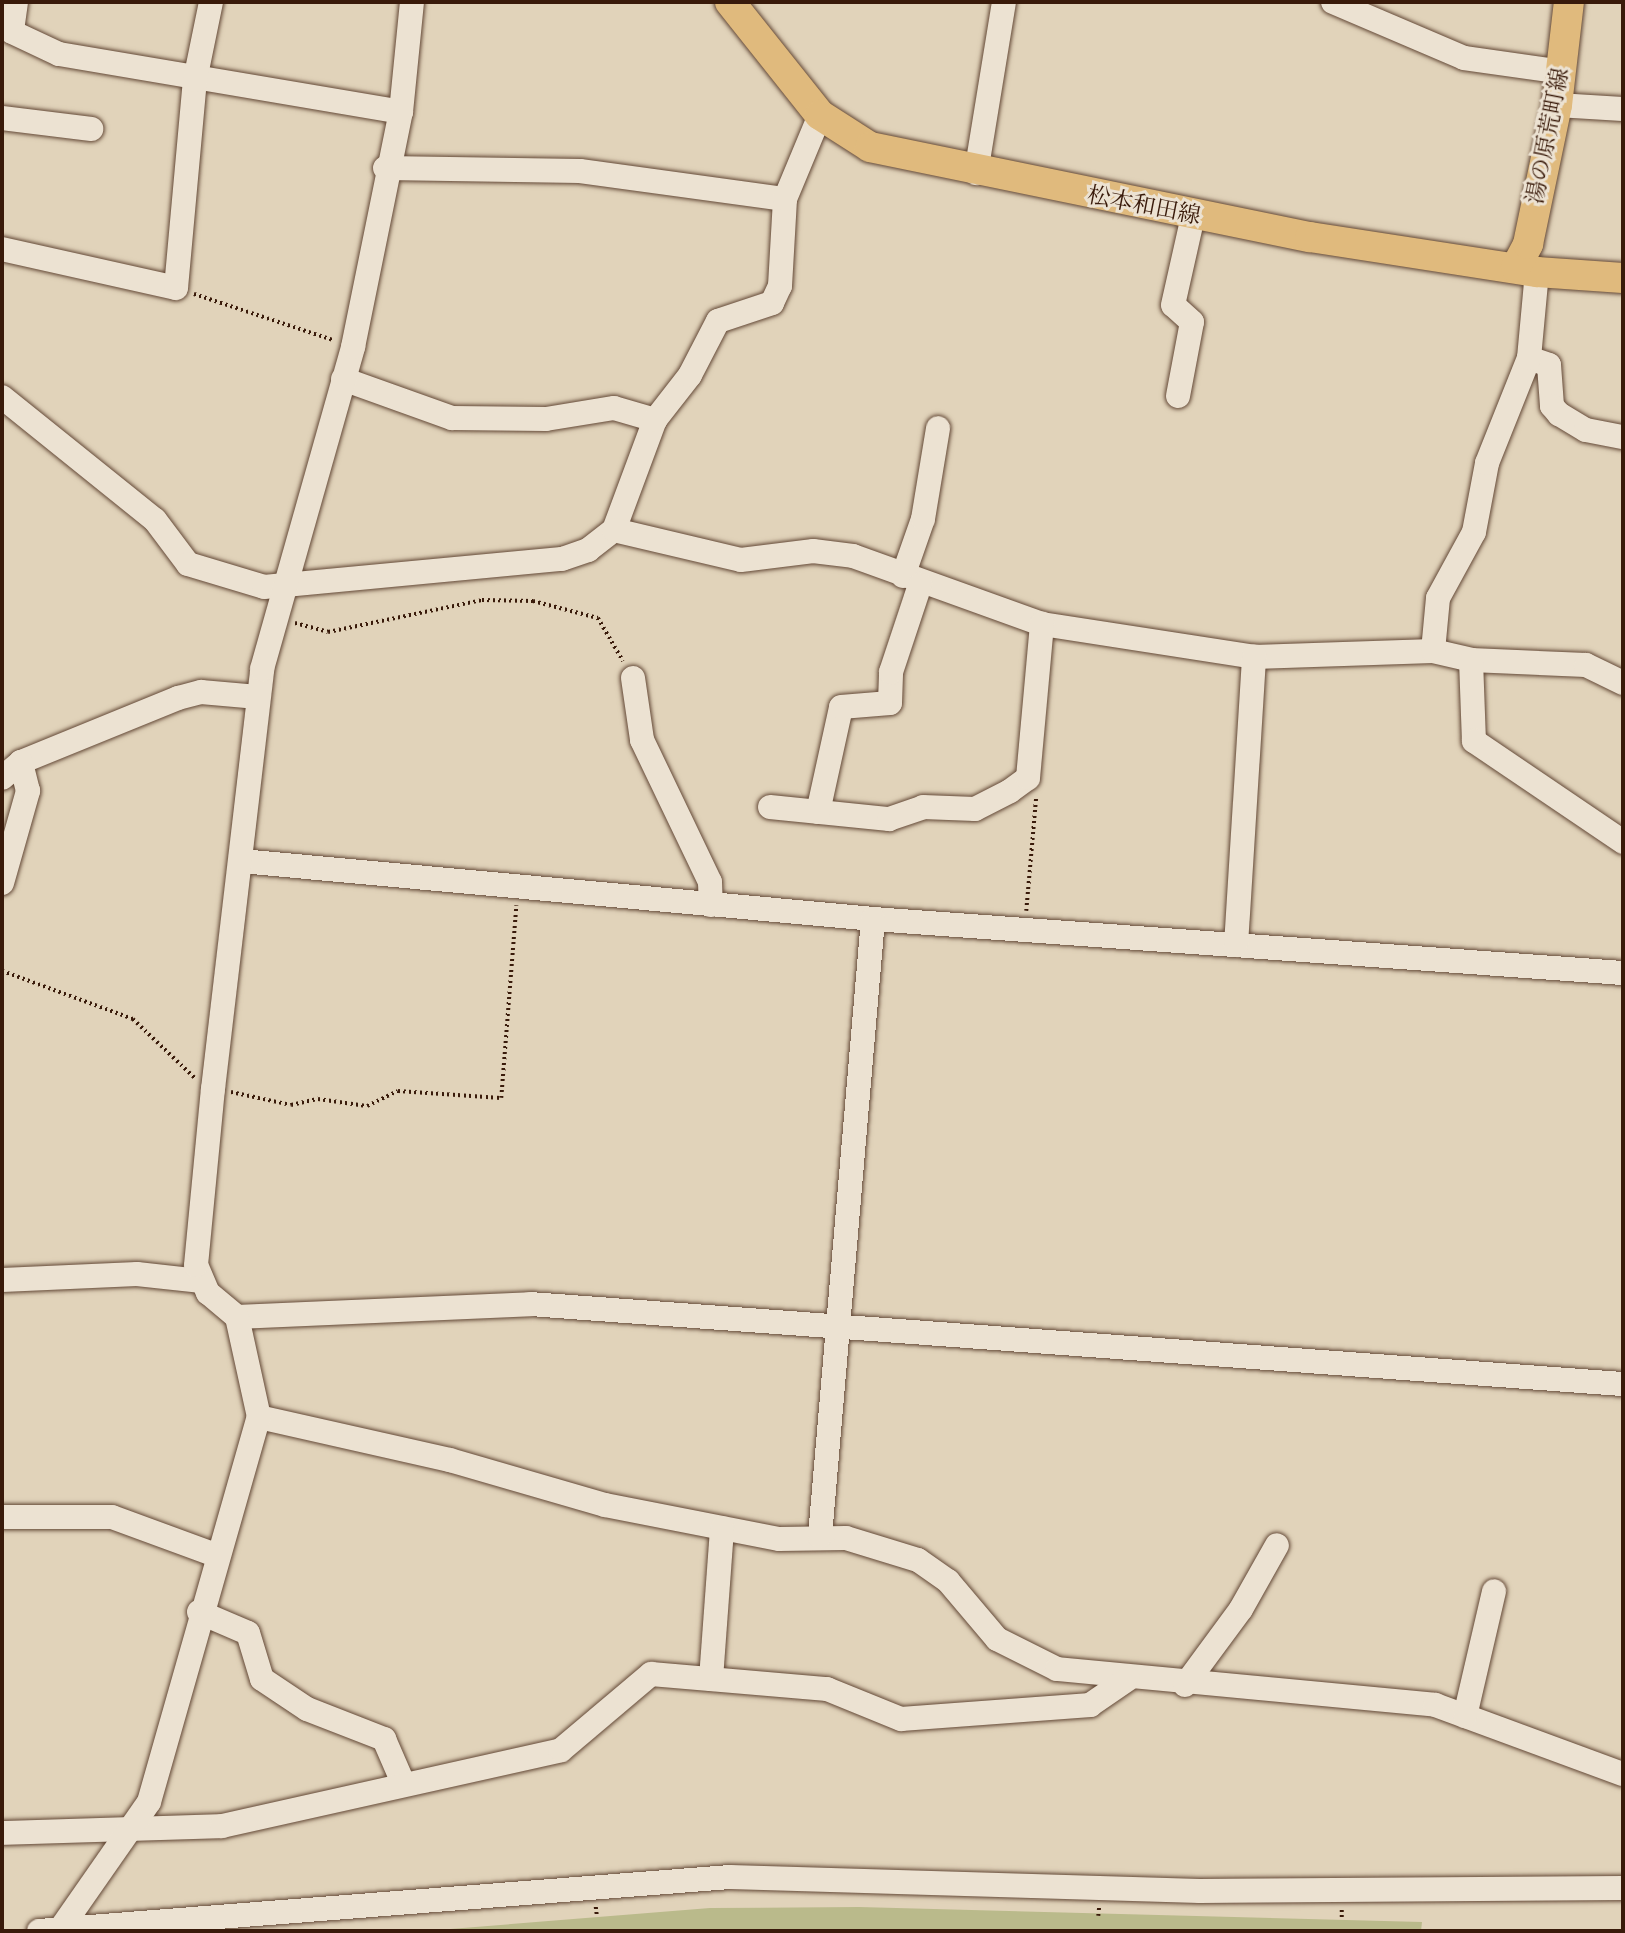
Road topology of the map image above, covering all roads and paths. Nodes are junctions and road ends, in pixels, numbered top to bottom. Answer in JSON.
{"nodes":[{"id":1,"x":16,"y":2,"type":"edge"},
{"id":2,"x":211,"y":2,"type":"edge"},
{"id":3,"x":412,"y":2,"type":"edge"},
{"id":4,"x":730,"y":2,"type":"edge"},
{"id":5,"x":1004,"y":2,"type":"edge"},
{"id":6,"x":1333,"y":2,"type":"edge"},
{"id":7,"x":1569,"y":2,"type":"edge"},
{"id":8,"x":1562,"y":72,"type":"junction"},
{"id":9,"x":195,"y":80,"type":"junction"},
{"id":10,"x":1557,"y":105,"type":"junction"},
{"id":11,"x":1623,"y":109,"type":"edge"},
{"id":12,"x":401,"y":112,"type":"junction"},
{"id":13,"x":820,"y":115,"type":"junction"},
{"id":14,"x":2,"y":118,"type":"edge"},
{"id":15,"x":91,"y":129,"type":"dead end"},
{"id":16,"x":385,"y":168,"type":"junction"},
{"id":17,"x":976,"y":173,"type":"junction"},
{"id":18,"x":785,"y":199,"type":"junction"},
{"id":19,"x":1194,"y":216,"type":"junction"},
{"id":20,"x":2,"y":249,"type":"edge"},
{"id":21,"x":1527,"y":270,"type":"junction"},
{"id":22,"x":1623,"y":278,"type":"edge"},
{"id":23,"x":176,"y":288,"type":"junction"},
{"id":24,"x":354,"y":346,"type":"junction"},
{"id":25,"x":1529,"y":358,"type":"junction"},
{"id":26,"x":343,"y":379,"type":"junction"},
{"id":27,"x":2,"y":397,"type":"edge"},
{"id":28,"x":1178,"y":397,"type":"dead end"},
{"id":29,"x":655,"y":420,"type":"junction"},
{"id":30,"x":938,"y":428,"type":"dead end"},
{"id":31,"x":1623,"y":437,"type":"edge"},
{"id":32,"x":614,"y":530,"type":"junction"},
{"id":33,"x":911,"y":580,"type":"junction"},
{"id":34,"x":285,"y":583,"type":"junction"},
{"id":35,"x":276,"y":618,"type":"junction"},
{"id":36,"x":1042,"y":624,"type":"junction"},
{"id":37,"x":1433,"y":651,"type":"junction"},
{"id":38,"x":1254,"y":657,"type":"junction"},
{"id":39,"x":1471,"y":660,"type":"junction"},
{"id":40,"x":633,"y":678,"type":"joint"},
{"id":41,"x":1623,"y":683,"type":"edge"},
{"id":42,"x":258,"y":697,"type":"junction"},
{"id":43,"x":21,"y":762,"type":"junction"},
{"id":44,"x":2,"y":778,"type":"edge"},
{"id":45,"x":1028,"y":778,"type":"junction"},
{"id":46,"x":770,"y":807,"type":"dead end"},
{"id":47,"x":818,"y":813,"type":"junction"},
{"id":48,"x":1623,"y":842,"type":"edge"},
{"id":49,"x":241,"y":861,"type":"junction"},
{"id":50,"x":2,"y":883,"type":"edge"},
{"id":51,"x":517,"y":889,"type":"junction"},
{"id":52,"x":711,"y":905,"type":"junction"},
{"id":53,"x":873,"y":919,"type":"junction"},
{"id":54,"x":1024,"y":930,"type":"junction"},
{"id":55,"x":1236,"y":945,"type":"junction"},
{"id":56,"x":2,"y":971,"type":"edge"},
{"id":57,"x":1623,"y":972,"type":"edge"},
{"id":58,"x":213,"y":1089,"type":"junction"},
{"id":59,"x":2,"y":1280,"type":"edge"},
{"id":60,"x":200,"y":1281,"type":"junction"},
{"id":61,"x":237,"y":1317,"type":"junction"},
{"id":62,"x":836,"y":1329,"type":"junction"},
{"id":63,"x":1623,"y":1384,"type":"edge"},
{"id":64,"x":259,"y":1417,"type":"junction"},
{"id":65,"x":2,"y":1517,"type":"edge"},
{"id":66,"x":722,"y":1528,"type":"junction"},
{"id":67,"x":820,"y":1536,"type":"junction"},
{"id":68,"x":1278,"y":1545,"type":"dead end"},
{"id":69,"x":216,"y":1555,"type":"junction"},
{"id":70,"x":1494,"y":1591,"type":"dead end"},
{"id":71,"x":199,"y":1612,"type":"junction"},
{"id":72,"x":710,"y":1679,"type":"junction"},
{"id":73,"x":1129,"y":1679,"type":"junction"},
{"id":74,"x":1185,"y":1685,"type":"junction"},
{"id":75,"x":1465,"y":1716,"type":"junction"},
{"id":76,"x":1623,"y":1774,"type":"edge"},
{"id":77,"x":402,"y":1783,"type":"junction"},
{"id":78,"x":128,"y":1832,"type":"junction"},
{"id":79,"x":2,"y":1833,"type":"edge"},
{"id":80,"x":1623,"y":1888,"type":"edge"},
{"id":81,"x":52,"y":1931,"type":"edge"}],
"edges":[{"from":1,"to":9,"type":"street"},
{"from":2,"to":9,"type":"street"},
{"from":3,"to":12,"type":"street"},
{"from":4,"to":13,"type":"main road","name":"松本和田線"},
{"from":5,"to":17,"type":"street"},
{"from":6,"to":8,"type":"street"},
{"from":7,"to":8,"type":"main road","name":"湯の原荒町線"},
{"from":8,"to":10,"type":"main road","name":"湯の原荒町線"},
{"from":9,"to":12,"type":"street"},
{"from":9,"to":23,"type":"street"},
{"from":10,"to":11,"type":"street"},
{"from":10,"to":21,"type":"main road","name":"湯の原荒町線"},
{"from":12,"to":16,"type":"street"},
{"from":13,"to":17,"type":"main road","name":"松本和田線"},
{"from":13,"to":18,"type":"street"},
{"from":14,"to":15,"type":"street"},
{"from":16,"to":18,"type":"street"},
{"from":16,"to":24,"type":"street"},
{"from":17,"to":19,"type":"main road","name":"松本和田線"},
{"from":18,"to":29,"type":"street"},
{"from":19,"to":21,"type":"main road","name":"松本和田線"},
{"from":19,"to":28,"type":"street"},
{"from":20,"to":23,"type":"street"},
{"from":21,"to":22,"type":"main road","name":"松本和田線"},
{"from":21,"to":25,"type":"street"},
{"from":23,"to":24,"type":"path"},
{"from":24,"to":26,"type":"street"},
{"from":25,"to":31,"type":"street"},
{"from":25,"to":37,"type":"street"},
{"from":26,"to":29,"type":"street"},
{"from":26,"to":34,"type":"street"},
{"from":27,"to":34,"type":"street"},
{"from":29,"to":32,"type":"street"},
{"from":30,"to":33,"type":"street"},
{"from":32,"to":33,"type":"street"},
{"from":32,"to":34,"type":"street"},
{"from":33,"to":36,"type":"street"},
{"from":33,"to":47,"type":"street"},
{"from":34,"to":35,"type":"street"},
{"from":35,"to":40,"type":"path"},
{"from":35,"to":42,"type":"street"},
{"from":36,"to":38,"type":"street"},
{"from":36,"to":45,"type":"street"},
{"from":37,"to":38,"type":"street"},
{"from":37,"to":39,"type":"street"},
{"from":38,"to":55,"type":"street"},
{"from":39,"to":41,"type":"street"},
{"from":39,"to":48,"type":"street"},
{"from":40,"to":52,"type":"street"},
{"from":42,"to":43,"type":"street"},
{"from":42,"to":49,"type":"street"},
{"from":43,"to":44,"type":"street"},
{"from":43,"to":50,"type":"street"},
{"from":45,"to":47,"type":"street"},
{"from":45,"to":54,"type":"path"},
{"from":46,"to":47,"type":"street"},
{"from":49,"to":51,"type":"street"},
{"from":49,"to":58,"type":"street"},
{"from":51,"to":52,"type":"street"},
{"from":51,"to":58,"type":"path"},
{"from":52,"to":53,"type":"street"},
{"from":53,"to":54,"type":"street"},
{"from":53,"to":62,"type":"street"},
{"from":54,"to":55,"type":"street"},
{"from":55,"to":57,"type":"street"},
{"from":56,"to":58,"type":"path"},
{"from":58,"to":60,"type":"street"},
{"from":59,"to":60,"type":"street"},
{"from":60,"to":61,"type":"street"},
{"from":61,"to":62,"type":"street"},
{"from":61,"to":64,"type":"street"},
{"from":62,"to":63,"type":"street"},
{"from":62,"to":67,"type":"street"},
{"from":64,"to":66,"type":"street"},
{"from":64,"to":69,"type":"street"},
{"from":65,"to":69,"type":"street"},
{"from":66,"to":67,"type":"street"},
{"from":66,"to":72,"type":"street"},
{"from":67,"to":73,"type":"street"},
{"from":68,"to":74,"type":"street"},
{"from":69,"to":71,"type":"street"},
{"from":70,"to":75,"type":"street"},
{"from":71,"to":77,"type":"street"},
{"from":71,"to":78,"type":"street"},
{"from":72,"to":73,"type":"street"},
{"from":72,"to":77,"type":"street"},
{"from":73,"to":74,"type":"street"},
{"from":74,"to":75,"type":"street"},
{"from":75,"to":76,"type":"street"},
{"from":77,"to":78,"type":"street"},
{"from":78,"to":79,"type":"street"},
{"from":78,"to":81,"type":"street"},
{"from":80,"to":81,"type":"street"}]}
